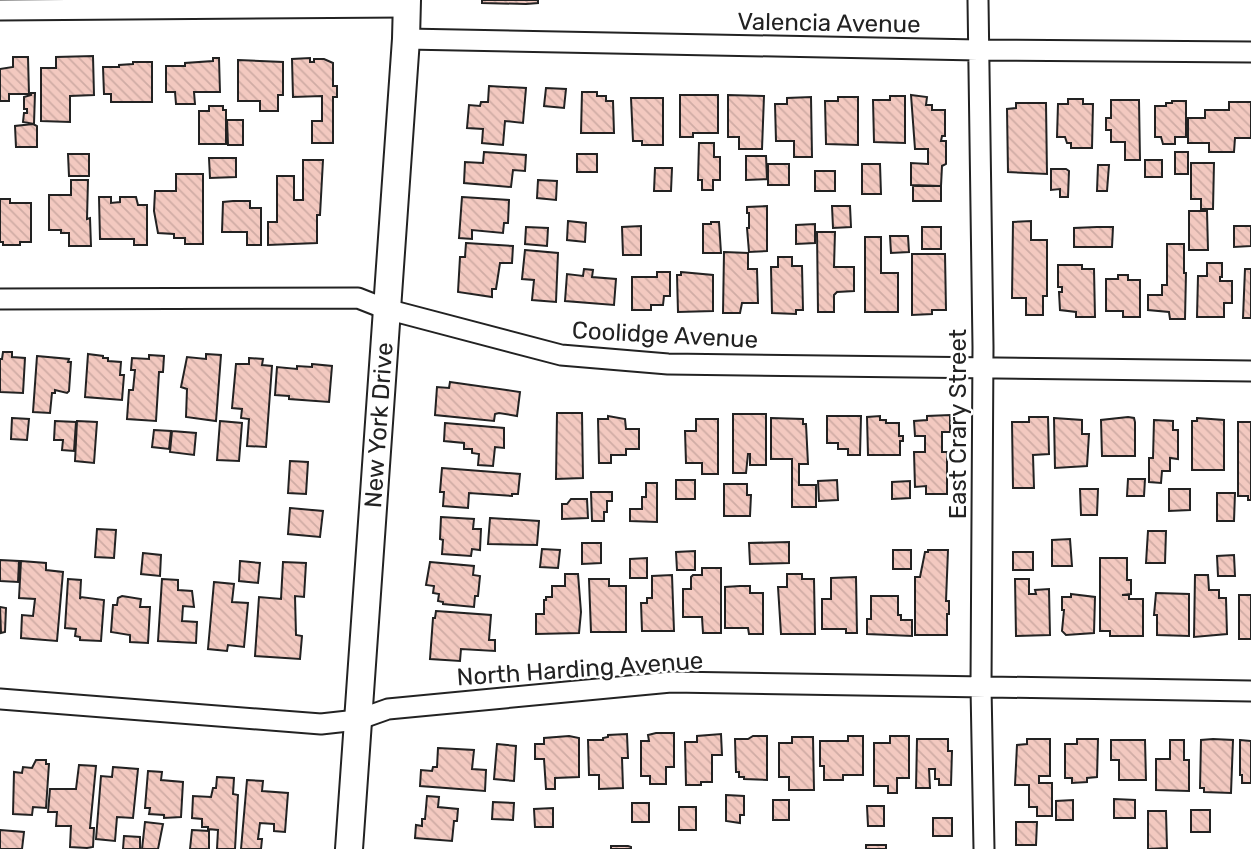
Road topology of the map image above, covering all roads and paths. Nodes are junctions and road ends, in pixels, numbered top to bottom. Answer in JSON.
{"nodes":[{"id":1,"x":978,"y":0,"type":"edge"},
{"id":2,"x":407,"y":4,"type":"edge"},
{"id":3,"x":0,"y":10,"type":"edge"},
{"id":4,"x":406,"y":39,"type":"junction"},
{"id":5,"x":978,"y":50,"type":"junction"},
{"id":6,"x":1251,"y":52,"type":"edge"},
{"id":7,"x":0,"y":299,"type":"edge"},
{"id":8,"x":386,"y":309,"type":"junction"},
{"id":9,"x":983,"y":368,"type":"junction"},
{"id":10,"x":1251,"y":371,"type":"edge"},
{"id":11,"x":981,"y":687,"type":"junction"},
{"id":12,"x":1251,"y":691,"type":"edge"},
{"id":13,"x":0,"y":699,"type":"edge"},
{"id":14,"x":358,"y":720,"type":"junction"},
{"id":15,"x":349,"y":849,"type":"edge"},
{"id":16,"x":984,"y":849,"type":"edge"}],
"edges":[{"from":1,"to":5,"type":"street","name":"East Crary Street"},
{"from":2,"to":3,"type":"street"},
{"from":2,"to":4,"type":"street","name":"New York Drive"},
{"from":4,"to":5,"type":"street","name":"Valencia Avenue"},
{"from":4,"to":8,"type":"street","name":"New York Drive"},
{"from":5,"to":6,"type":"street","name":"Valencia Avenue"},
{"from":5,"to":9,"type":"street","name":"East Crary Street"},
{"from":7,"to":8,"type":"street","name":"Coolidge Avenue"},
{"from":8,"to":9,"type":"street","name":"Coolidge Avenue"},
{"from":8,"to":14,"type":"street","name":"New York Drive"},
{"from":9,"to":10,"type":"street","name":"Coolidge Avenue"},
{"from":9,"to":11,"type":"street","name":"East Crary Street"},
{"from":11,"to":12,"type":"street","name":"North Harding Avenue"},
{"from":11,"to":14,"type":"street","name":"North Harding Avenue"},
{"from":11,"to":16,"type":"street","name":"East Crary Street"},
{"from":13,"to":14,"type":"street","name":"North Harding Avenue"},
{"from":14,"to":15,"type":"street","name":"New York Drive"}]}
